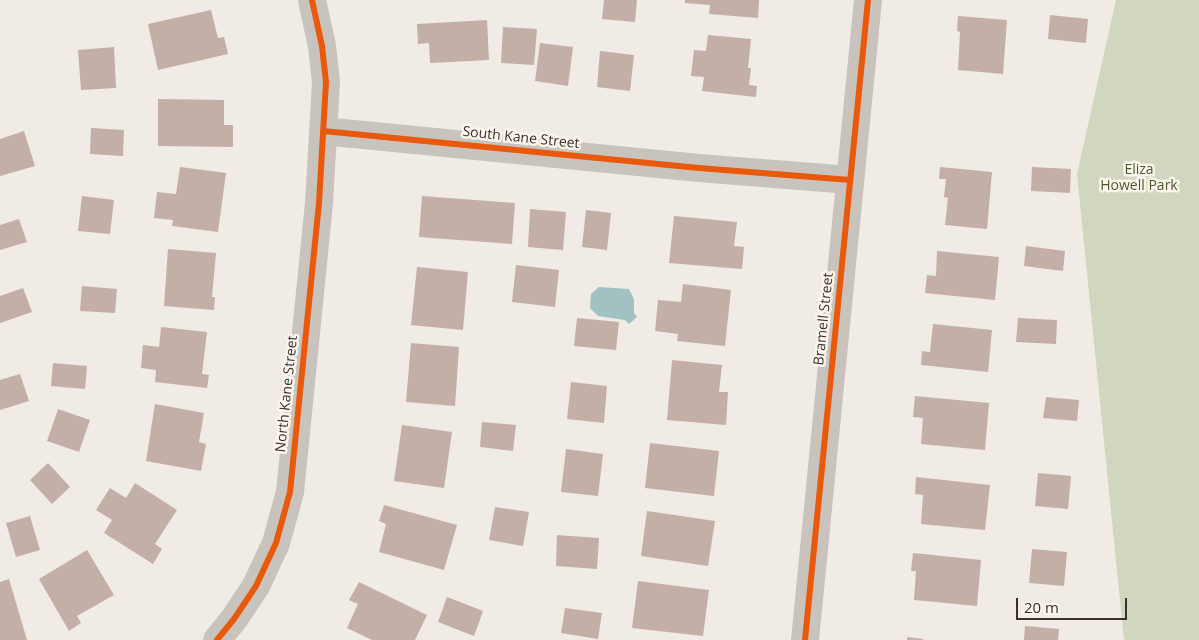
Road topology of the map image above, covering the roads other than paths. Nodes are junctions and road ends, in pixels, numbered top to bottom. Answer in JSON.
{"nodes":[{"id":1,"x":312,"y":0,"type":"edge"},
{"id":2,"x":868,"y":0,"type":"edge"},
{"id":3,"x":323,"y":131,"type":"junction"},
{"id":4,"x":850,"y":180,"type":"junction"},
{"id":5,"x":217,"y":640,"type":"edge"},
{"id":6,"x":805,"y":640,"type":"edge"}],
"edges":[{"from":1,"to":3,"type":"street"},
{"from":2,"to":4,"type":"street","name":"Bramell Street"},
{"from":3,"to":4,"type":"street","name":"South Kane Street"},
{"from":3,"to":5,"type":"street","name":"North Kane Street"},
{"from":4,"to":6,"type":"street","name":"Bramell Street"}]}
